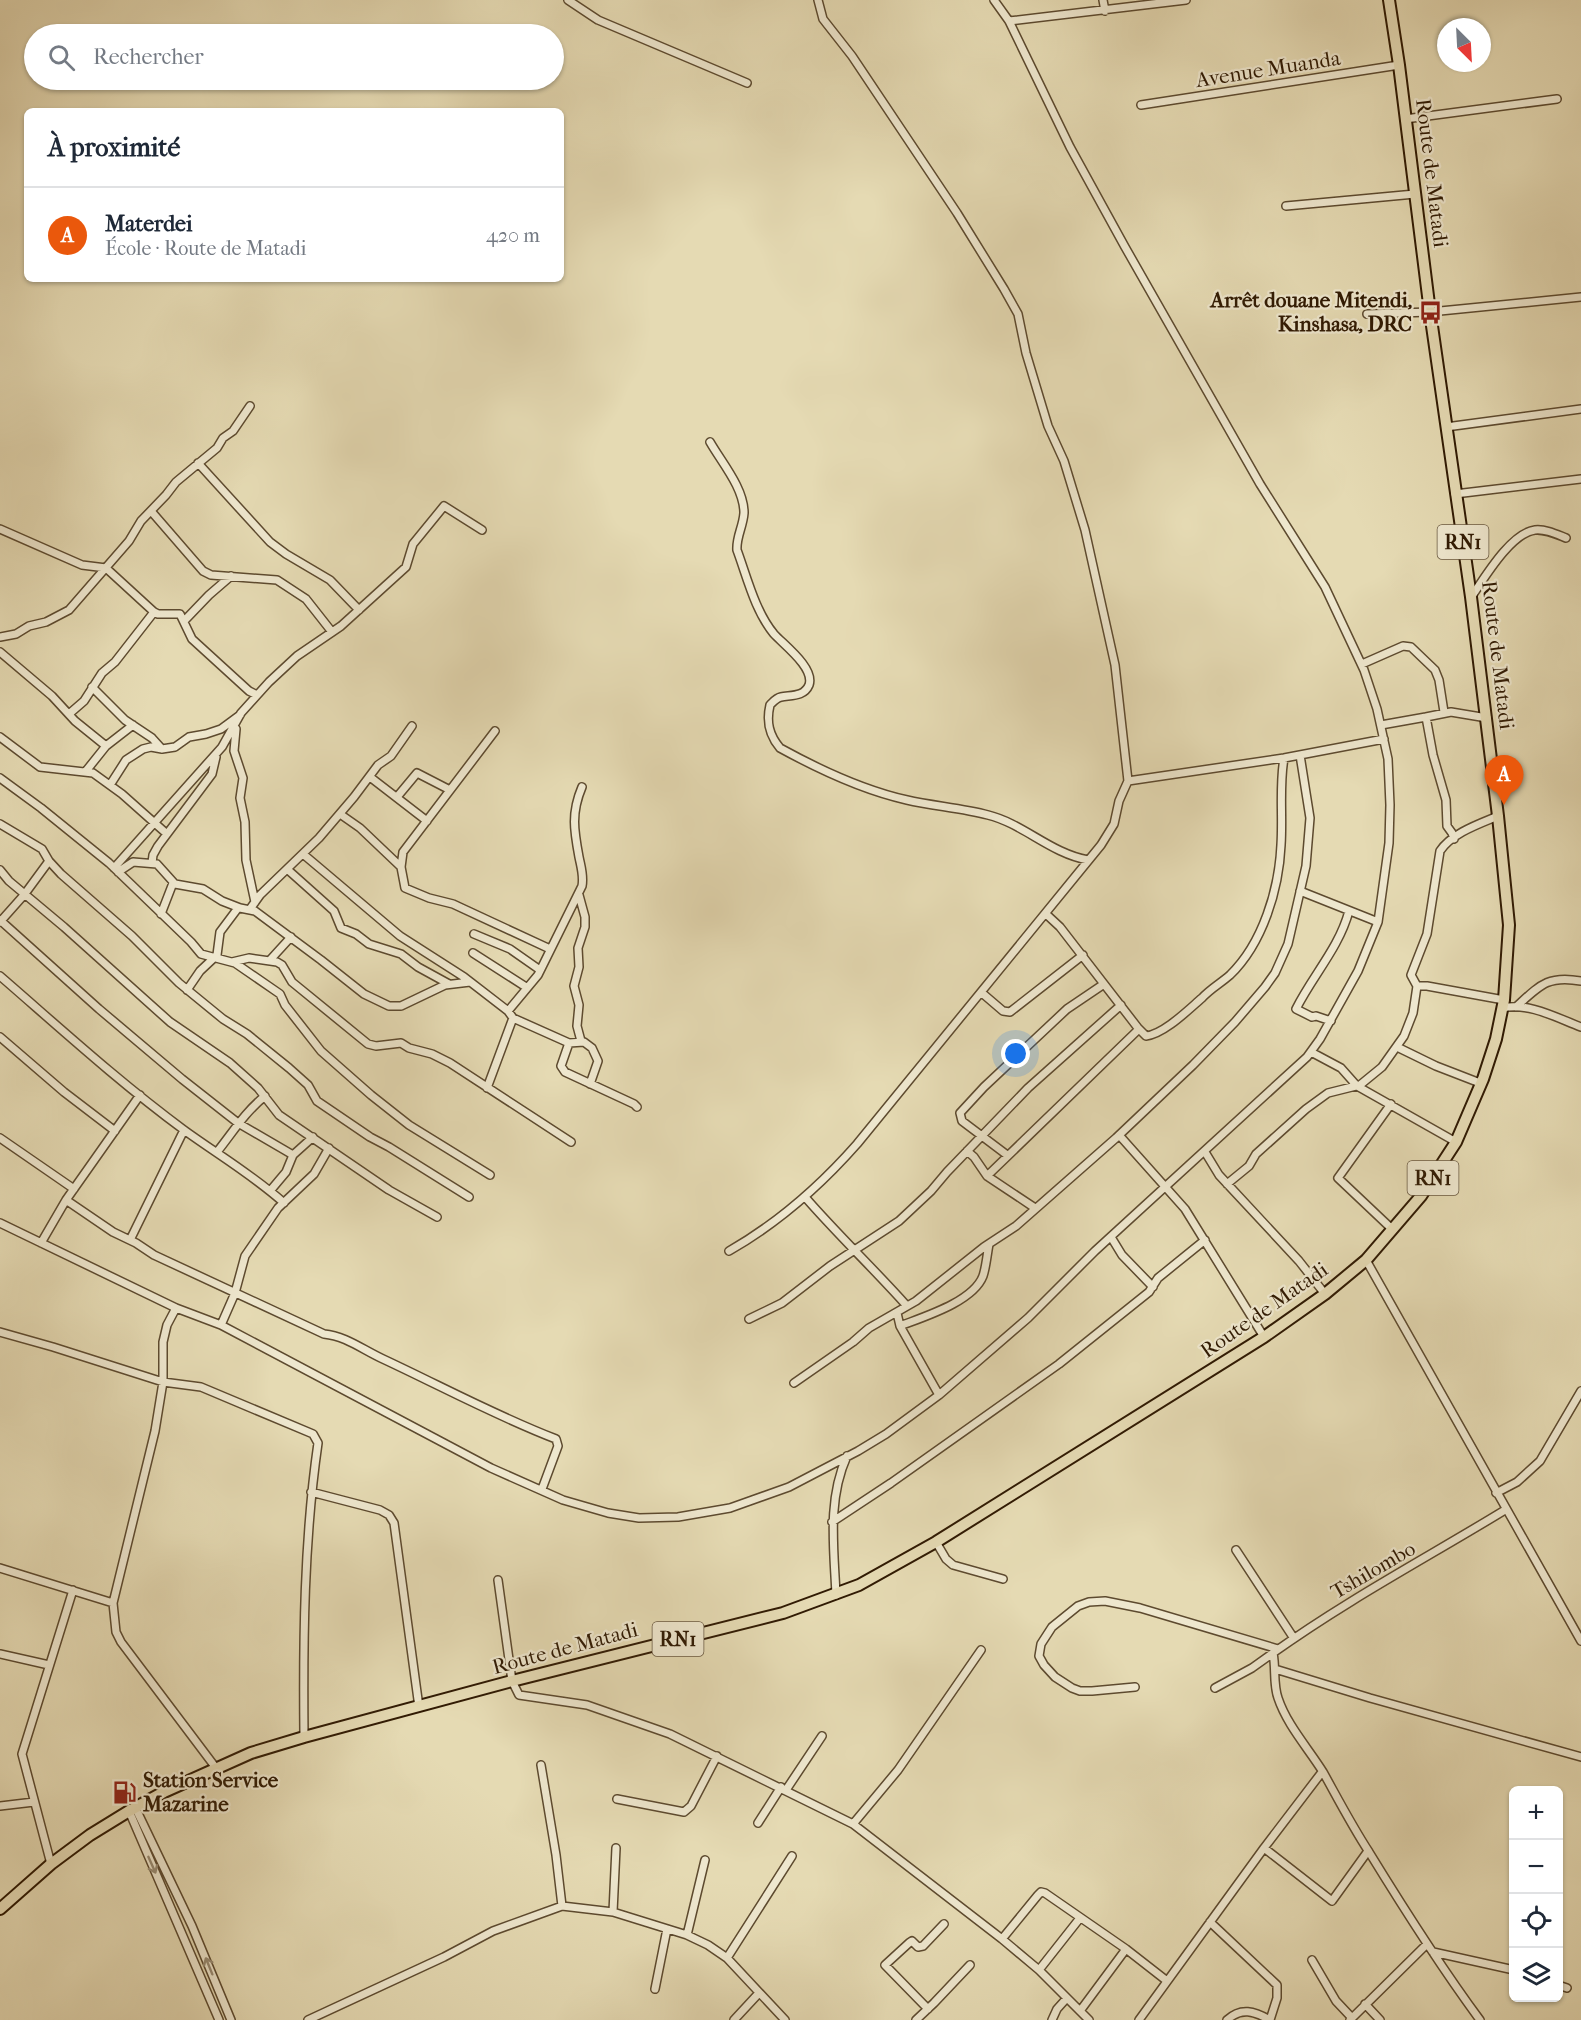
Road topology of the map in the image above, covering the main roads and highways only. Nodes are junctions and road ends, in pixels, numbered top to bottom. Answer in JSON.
{"nodes":[{"id":1,"x":1389,"y":0,"type":"edge"},
{"id":2,"x":0,"y":1909,"type":"edge"}],
"edges":[{"from":1,"to":2,"type":"highway","name":"Route de Matadi","number":"RN1"}]}
